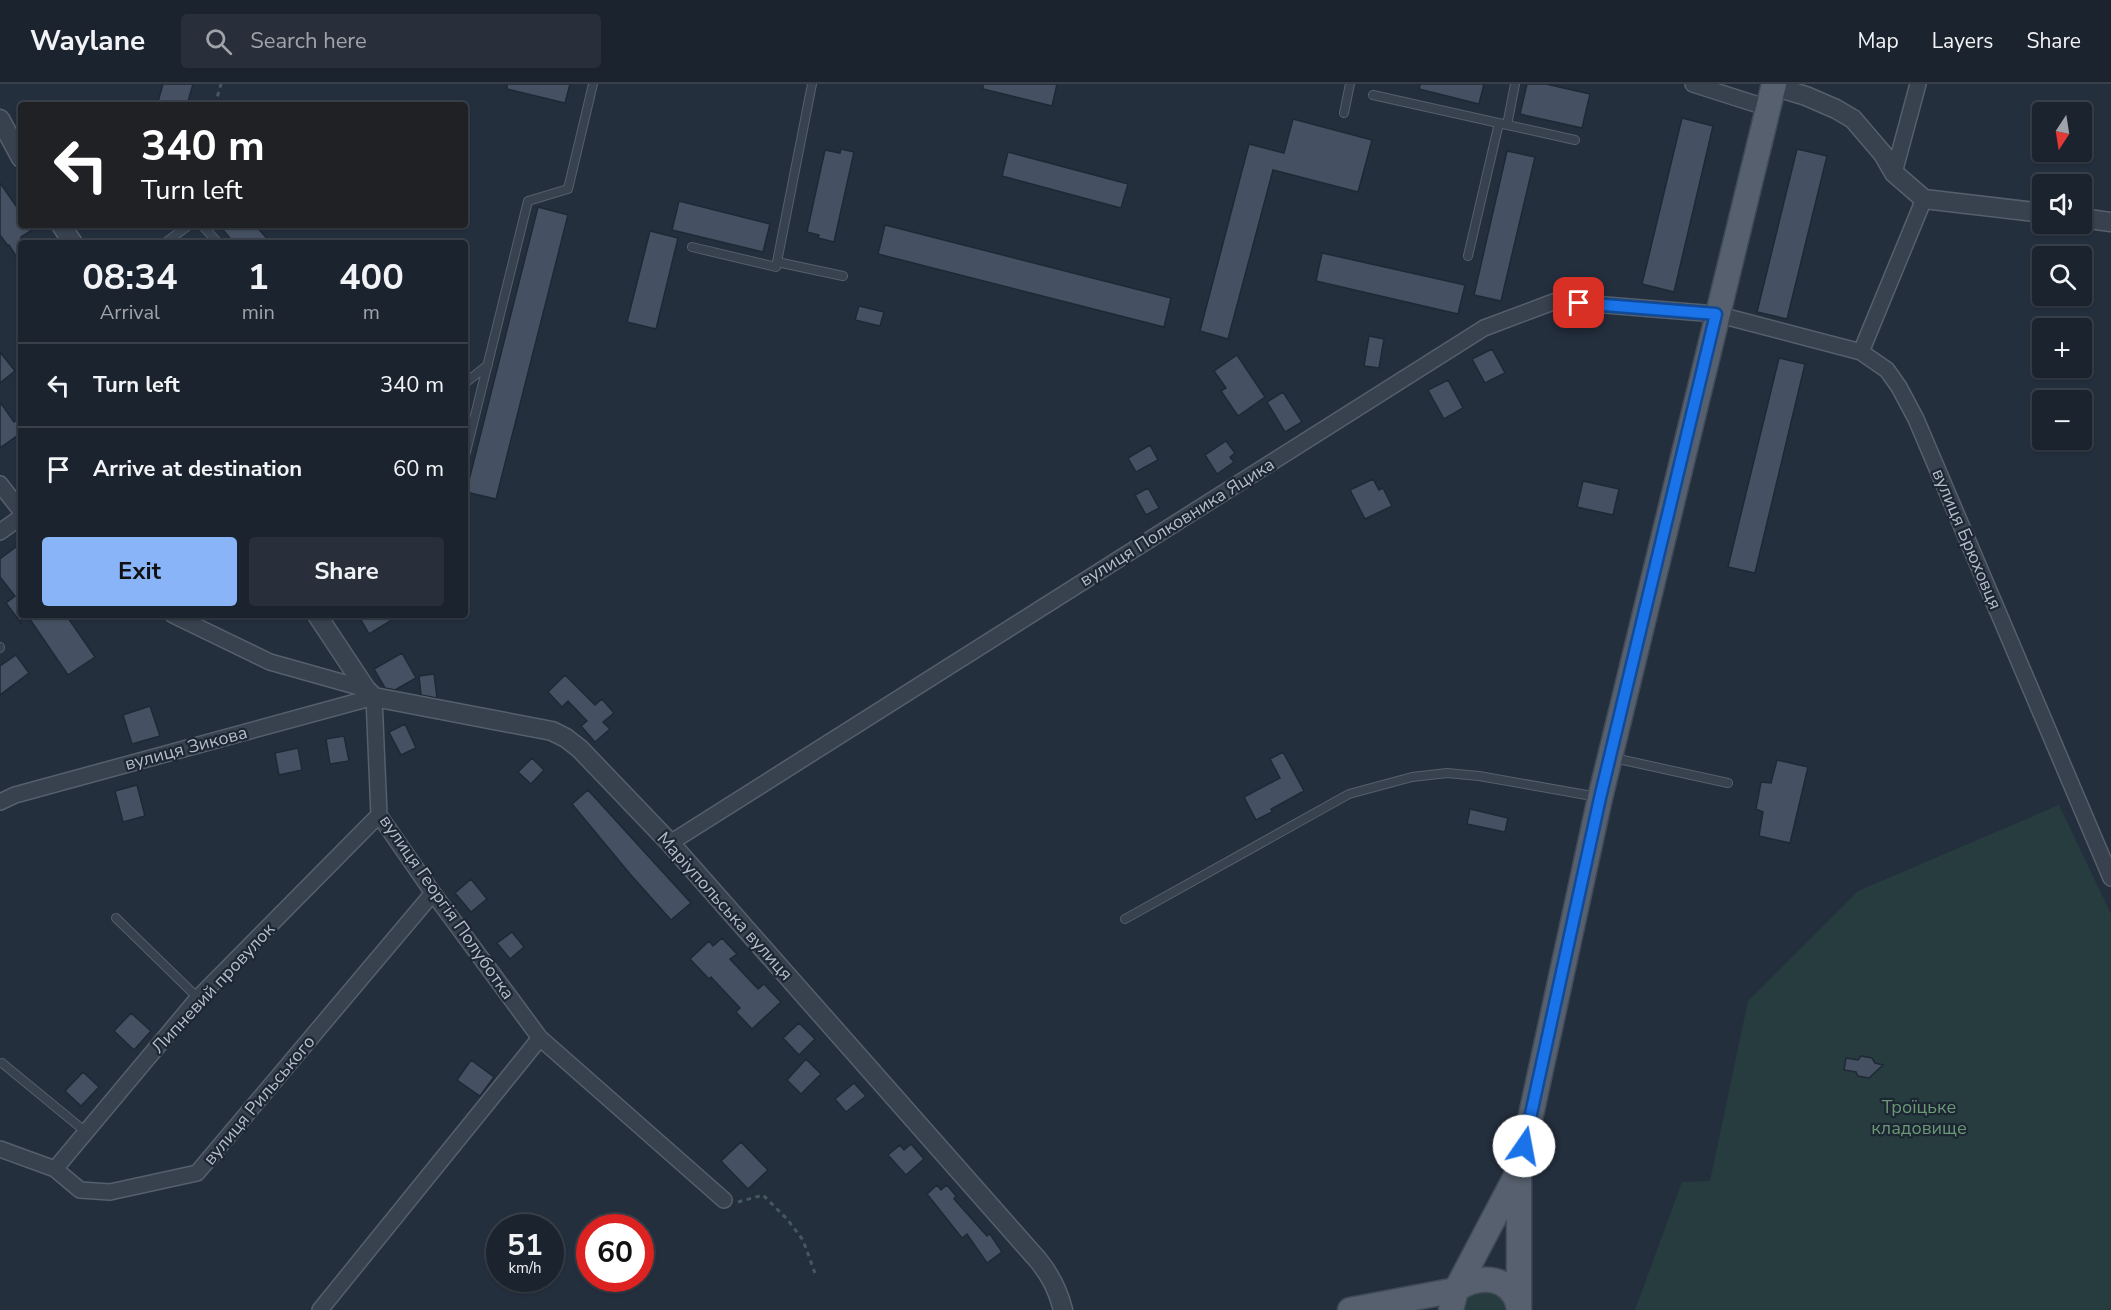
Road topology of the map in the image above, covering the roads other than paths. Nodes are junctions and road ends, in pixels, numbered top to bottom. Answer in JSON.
{"nodes":[{"id":1,"x":593,"y":84,"type":"edge"},
{"id":2,"x":812,"y":84,"type":"edge"},
{"id":3,"x":1350,"y":84,"type":"edge"},
{"id":4,"x":1515,"y":84,"type":"edge"},
{"id":5,"x":1918,"y":84,"type":"edge"},
{"id":6,"x":1697,"y":85,"type":"edge"},
{"id":7,"x":1772,"y":93,"type":"edge"},
{"id":8,"x":1373,"y":95,"type":"dead end"},
{"id":9,"x":1344,"y":113,"type":"dead end"},
{"id":10,"x":0,"y":119,"type":"edge"},
{"id":11,"x":1503,"y":124,"type":"junction"},
{"id":12,"x":1575,"y":140,"type":"dead end"},
{"id":13,"x":18,"y":152,"type":"edge"},
{"id":14,"x":1894,"y":173,"type":"junction"},
{"id":15,"x":1924,"y":199,"type":"junction"},
{"id":16,"x":2032,"y":212,"type":"edge"},
{"id":17,"x":2092,"y":219,"type":"edge"},
{"id":18,"x":2111,"y":222,"type":"edge"},
{"id":19,"x":185,"y":228,"type":"edge"},
{"id":20,"x":205,"y":228,"type":"edge"},
{"id":21,"x":169,"y":240,"type":"edge"},
{"id":22,"x":215,"y":240,"type":"edge"},
{"id":23,"x":692,"y":247,"type":"dead end"},
{"id":24,"x":1468,"y":256,"type":"dead end"},
{"id":25,"x":777,"y":262,"type":"junction"},
{"id":26,"x":843,"y":276,"type":"dead end"},
{"id":27,"x":1716,"y":314,"type":"junction"},
{"id":28,"x":1861,"y":352,"type":"junction"},
{"id":29,"x":488,"y":365,"type":"junction"},
{"id":30,"x":468,"y":381,"type":"edge"},
{"id":31,"x":468,"y":444,"type":"edge"},
{"id":32,"x":0,"y":484,"type":"edge"},
{"id":33,"x":18,"y":507,"type":"edge"},
{"id":34,"x":18,"y":519,"type":"edge"},
{"id":35,"x":0,"y":532,"type":"edge"},
{"id":36,"x":179,"y":618,"type":"edge"},
{"id":37,"x":319,"y":618,"type":"edge"},
{"id":38,"x":370,"y":693,"type":"junction"},
{"id":39,"x":1610,"y":757,"type":"junction"},
{"id":40,"x":1728,"y":783,"type":"dead end"},
{"id":41,"x":1600,"y":798,"type":"junction"},
{"id":42,"x":0,"y":802,"type":"edge"},
{"id":43,"x":379,"y":815,"type":"junction"},
{"id":44,"x":670,"y":843,"type":"junction"},
{"id":45,"x":2111,"y":878,"type":"edge"},
{"id":46,"x":433,"y":892,"type":"junction"},
{"id":47,"x":116,"y":918,"type":"dead end"},
{"id":48,"x":1125,"y":919,"type":"dead end"},
{"id":49,"x":198,"y":998,"type":"junction"},
{"id":50,"x":540,"y":1038,"type":"junction"},
{"id":51,"x":2,"y":1063,"type":"dead end"},
{"id":52,"x":86,"y":1132,"type":"junction"},
{"id":53,"x":0,"y":1149,"type":"edge"},
{"id":54,"x":55,"y":1169,"type":"junction"},
{"id":55,"x":1519,"y":1170,"type":"junction"},
{"id":56,"x":724,"y":1200,"type":"road end"},
{"id":57,"x":1454,"y":1300,"type":"edge"},
{"id":58,"x":320,"y":1310,"type":"edge"},
{"id":59,"x":1063,"y":1310,"type":"edge"},
{"id":60,"x":1350,"y":1310,"type":"edge"},
{"id":61,"x":1519,"y":1310,"type":"edge"}],
"edges":[{"from":1,"to":29,"type":"lane"},
{"from":2,"to":25,"type":"lane"},
{"from":3,"to":9,"type":"lane"},
{"from":4,"to":11,"type":"lane"},
{"from":5,"to":14,"type":"street"},
{"from":6,"to":7,"type":"street"},
{"from":7,"to":14,"type":"street"},
{"from":7,"to":27,"type":"main road"},
{"from":8,"to":11,"type":"lane"},
{"from":10,"to":13,"type":"street"},
{"from":11,"to":12,"type":"lane"},
{"from":11,"to":24,"type":"lane"},
{"from":14,"to":15,"type":"street"},
{"from":15,"to":16,"type":"street"},
{"from":15,"to":28,"type":"street"},
{"from":17,"to":18,"type":"street"},
{"from":19,"to":21,"type":"lane"},
{"from":20,"to":22,"type":"lane"},
{"from":23,"to":25,"type":"lane"},
{"from":25,"to":26,"type":"lane"},
{"from":27,"to":28,"type":"street","name":"вулиця Брюховця"},
{"from":27,"to":39,"type":"main road"},
{"from":27,"to":44,"type":"street","name":"вулиця Полковника Яцика"},
{"from":28,"to":45,"type":"street","name":"вулиця Брюховця"},
{"from":29,"to":30,"type":"lane"},
{"from":29,"to":31,"type":"lane"},
{"from":32,"to":33,"type":"street"},
{"from":34,"to":35,"type":"street"},
{"from":36,"to":38,"type":"street"},
{"from":37,"to":38,"type":"street"},
{"from":38,"to":42,"type":"street","name":"вулиця Зикова"},
{"from":38,"to":43,"type":"street","name":"вулиця Георгія Полуботка"},
{"from":38,"to":44,"type":"street","name":"Маріупольська вулиця"},
{"from":39,"to":40,"type":"lane"},
{"from":39,"to":41,"type":"main road"},
{"from":41,"to":48,"type":"lane"},
{"from":41,"to":55,"type":"main road"},
{"from":43,"to":46,"type":"street","name":"вулиця Георгія Полуботка"},
{"from":43,"to":49,"type":"street","name":"Липневий провулок"},
{"from":44,"to":59,"type":"street","name":"Маріупольська вулиця"},
{"from":46,"to":50,"type":"street","name":"вулиця Георгія Полуботка"},
{"from":46,"to":54,"type":"street","name":"вулиця Рильського"},
{"from":47,"to":49,"type":"lane"},
{"from":49,"to":52,"type":"street","name":"Липневий провулок"},
{"from":50,"to":56,"type":"street","name":"вулиця Георгія Полуботка"},
{"from":50,"to":58,"type":"street"},
{"from":51,"to":52,"type":"lane"},
{"from":52,"to":54,"type":"street","name":"Липневий провулок"},
{"from":53,"to":54,"type":"street","name":"вулиця Рильського"},
{"from":55,"to":57,"type":"main road"},
{"from":55,"to":61,"type":"main road"},
{"from":57,"to":60,"type":"main road"},
{"from":57,"to":61,"type":"main road"}]}
